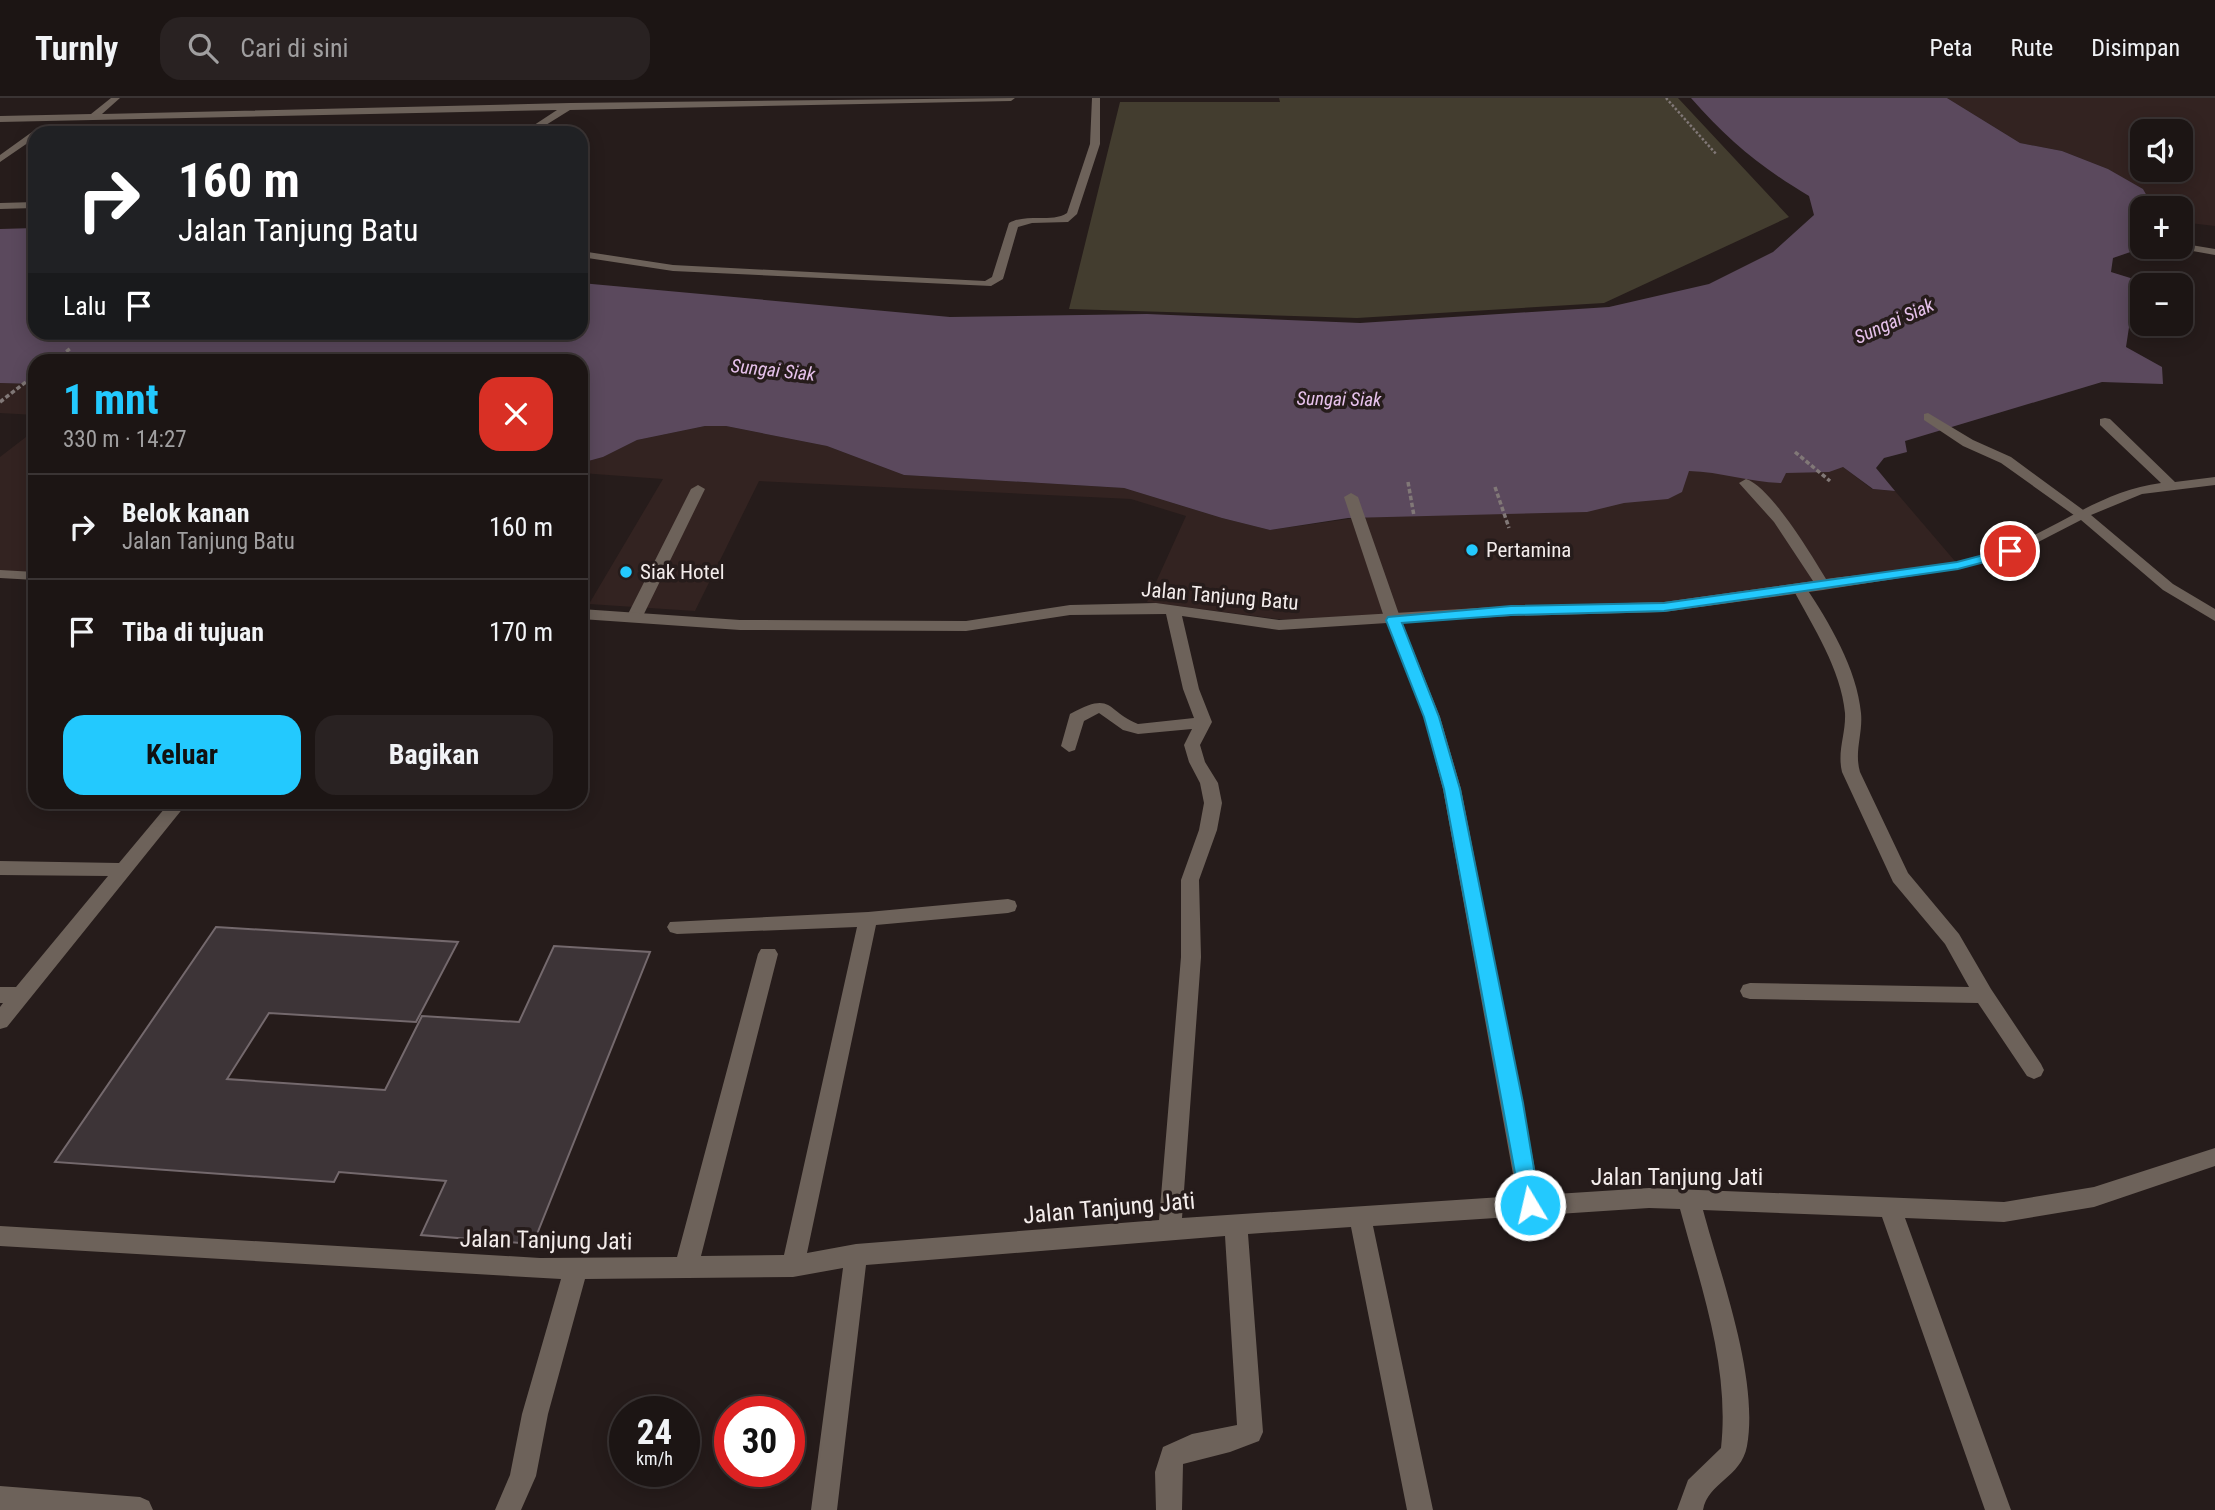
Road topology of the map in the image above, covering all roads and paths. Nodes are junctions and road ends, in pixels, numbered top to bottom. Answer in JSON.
{"nodes":[{"id":1,"x":116,"y":98,"type":"edge"},
{"id":2,"x":582,"y":98,"type":"edge"},
{"id":3,"x":1011,"y":98,"type":"edge"},
{"id":4,"x":1096,"y":98,"type":"edge"},
{"id":5,"x":1666,"y":98,"type":"edge"},
{"id":6,"x":771,"y":100,"type":"edge"},
{"id":7,"x":572,"y":105,"type":"junction"},
{"id":8,"x":92,"y":118,"type":"junction"},
{"id":9,"x":57,"y":119,"type":"junction"},
{"id":10,"x":0,"y":120,"type":"edge"},
{"id":11,"x":47,"y":126,"type":"edge"},
{"id":12,"x":538,"y":126,"type":"edge"},
{"id":13,"x":28,"y":140,"type":"edge"},
{"id":14,"x":1717,"y":155,"type":"dead end"},
{"id":15,"x":0,"y":159,"type":"edge"},
{"id":16,"x":28,"y":205,"type":"edge"},
{"id":17,"x":0,"y":206,"type":"edge"},
{"id":18,"x":2193,"y":248,"type":"edge"},
{"id":19,"x":2215,"y":252,"type":"edge"},
{"id":20,"x":588,"y":255,"type":"edge"},
{"id":21,"x":71,"y":348,"type":"dead end"},
{"id":22,"x":63,"y":354,"type":"edge"},
{"id":23,"x":28,"y":380,"type":"edge"},
{"id":24,"x":0,"y":402,"type":"edge"},
{"id":25,"x":1928,"y":417,"type":"dead end"},
{"id":26,"x":2105,"y":422,"type":"dead end"},
{"id":27,"x":1795,"y":452,"type":"dead end"},
{"id":28,"x":1830,"y":481,"type":"dead end"},
{"id":29,"x":2215,"y":481,"type":"edge"},
{"id":30,"x":1408,"y":482,"type":"dead end"},
{"id":31,"x":1746,"y":483,"type":"dead end"},
{"id":32,"x":2172,"y":486,"type":"junction"},
{"id":33,"x":1495,"y":487,"type":"dead end"},
{"id":34,"x":698,"y":489,"type":"dead end"},
{"id":35,"x":1352,"y":497,"type":"dead end"},
{"id":36,"x":2083,"y":515,"type":"junction"},
{"id":37,"x":1414,"y":516,"type":"dead end"},
{"id":38,"x":1508,"y":528,"type":"dead end"},
{"id":39,"x":0,"y":574,"type":"edge"},
{"id":40,"x":28,"y":576,"type":"edge"},
{"id":41,"x":1823,"y":586,"type":"junction"},
{"id":42,"x":1800,"y":589,"type":"junction"},
{"id":43,"x":1173,"y":610,"type":"junction"},
{"id":44,"x":588,"y":615,"type":"edge"},
{"id":45,"x":2215,"y":616,"type":"edge"},
{"id":46,"x":634,"y":618,"type":"junction"},
{"id":47,"x":1393,"y":620,"type":"junction"},
{"id":48,"x":1204,"y":722,"type":"junction"},
{"id":49,"x":1069,"y":746,"type":"dead end"},
{"id":50,"x":173,"y":809,"type":"edge"},
{"id":51,"x":0,"y":867,"type":"edge"},
{"id":52,"x":125,"y":870,"type":"junction"},
{"id":53,"x":1008,"y":905,"type":"dead end"},
{"id":54,"x":868,"y":919,"type":"junction"},
{"id":55,"x":677,"y":928,"type":"dead end"},
{"id":56,"x":768,"y":954,"type":"dead end"},
{"id":57,"x":1750,"y":991,"type":"dead end"},
{"id":58,"x":0,"y":995,"type":"edge"},
{"id":59,"x":21,"y":995,"type":"junction"},
{"id":60,"x":1984,"y":995,"type":"junction"},
{"id":61,"x":0,"y":1021,"type":"edge"},
{"id":62,"x":2034,"y":1070,"type":"dead end"},
{"id":63,"x":2215,"y":1157,"type":"edge"},
{"id":64,"x":1689,"y":1199,"type":"junction"},
{"id":65,"x":1530,"y":1205,"type":"junction"},
{"id":66,"x":1891,"y":1210,"type":"junction"},
{"id":67,"x":1360,"y":1216,"type":"junction"},
{"id":68,"x":1236,"y":1224,"type":"junction"},
{"id":69,"x":1170,"y":1229,"type":"junction"},
{"id":70,"x":0,"y":1236,"type":"edge"},
{"id":71,"x":856,"y":1255,"type":"junction"},
{"id":72,"x":793,"y":1266,"type":"junction"},
{"id":73,"x":686,"y":1268,"type":"junction"},
{"id":74,"x":576,"y":1269,"type":"junction"},
{"id":75,"x":0,"y":1499,"type":"edge"},
{"id":76,"x":140,"y":1510,"type":"edge"},
{"id":77,"x":508,"y":1510,"type":"edge"},
{"id":78,"x":824,"y":1510,"type":"edge"},
{"id":79,"x":1169,"y":1510,"type":"edge"},
{"id":80,"x":1420,"y":1510,"type":"edge"},
{"id":81,"x":1690,"y":1510,"type":"edge"},
{"id":82,"x":1998,"y":1510,"type":"edge"}],
"edges":[{"from":1,"to":8,"type":"street"},
{"from":2,"to":7,"type":"street"},
{"from":3,"to":6,"type":"street"},
{"from":4,"to":20,"type":"street"},
{"from":5,"to":14,"type":"path"},
{"from":6,"to":7,"type":"street"},
{"from":7,"to":8,"type":"street"},
{"from":7,"to":12,"type":"street"},
{"from":8,"to":9,"type":"street"},
{"from":9,"to":10,"type":"street"},
{"from":9,"to":11,"type":"street"},
{"from":13,"to":15,"type":"street"},
{"from":16,"to":17,"type":"street"},
{"from":18,"to":19,"type":"street"},
{"from":21,"to":22,"type":"path"},
{"from":23,"to":24,"type":"path"},
{"from":25,"to":36,"type":"street"},
{"from":26,"to":32,"type":"street"},
{"from":27,"to":28,"type":"path"},
{"from":29,"to":32,"type":"street","name":"Jalan Tanjung Batu"},
{"from":30,"to":37,"type":"path"},
{"from":31,"to":41,"type":"street"},
{"from":32,"to":36,"type":"street","name":"Jalan Tanjung Batu"},
{"from":33,"to":38,"type":"path"},
{"from":34,"to":46,"type":"street"},
{"from":35,"to":47,"type":"street"},
{"from":36,"to":41,"type":"street","name":"Jalan Tanjung Batu"},
{"from":36,"to":45,"type":"street"},
{"from":39,"to":40,"type":"street"},
{"from":41,"to":42,"type":"street","name":"Jalan Tanjung Batu"},
{"from":42,"to":47,"type":"street","name":"Jalan Tanjung Batu"},
{"from":42,"to":60,"type":"street"},
{"from":43,"to":46,"type":"street","name":"Jalan Tanjung Batu"},
{"from":43,"to":47,"type":"street","name":"Jalan Tanjung Batu"},
{"from":43,"to":48,"type":"street"},
{"from":44,"to":46,"type":"street","name":"Jalan Tanjung Batu"},
{"from":47,"to":65,"type":"street"},
{"from":48,"to":49,"type":"street"},
{"from":48,"to":69,"type":"street"},
{"from":50,"to":52,"type":"street"},
{"from":51,"to":52,"type":"street"},
{"from":52,"to":59,"type":"street"},
{"from":53,"to":54,"type":"street"},
{"from":54,"to":55,"type":"street"},
{"from":54,"to":72,"type":"street"},
{"from":56,"to":73,"type":"street"},
{"from":57,"to":60,"type":"street"},
{"from":58,"to":59,"type":"street"},
{"from":59,"to":61,"type":"street"},
{"from":60,"to":62,"type":"street"},
{"from":63,"to":66,"type":"street","name":"Jalan Tanjung Jati"},
{"from":64,"to":65,"type":"street","name":"Jalan Tanjung Jati"},
{"from":64,"to":66,"type":"street","name":"Jalan Tanjung Jati"},
{"from":64,"to":81,"type":"street"},
{"from":65,"to":67,"type":"street","name":"Jalan Tanjung Jati"},
{"from":66,"to":82,"type":"street"},
{"from":67,"to":68,"type":"street","name":"Jalan Tanjung Jati"},
{"from":67,"to":80,"type":"street"},
{"from":68,"to":69,"type":"street","name":"Jalan Tanjung Jati"},
{"from":68,"to":79,"type":"street"},
{"from":69,"to":71,"type":"street","name":"Jalan Tanjung Jati"},
{"from":70,"to":74,"type":"street","name":"Jalan Tanjung Jati"},
{"from":71,"to":72,"type":"street","name":"Jalan Tanjung Jati"},
{"from":71,"to":78,"type":"street"},
{"from":72,"to":73,"type":"street","name":"Jalan Tanjung Jati"},
{"from":73,"to":74,"type":"street","name":"Jalan Tanjung Jati"},
{"from":74,"to":77,"type":"street"},
{"from":75,"to":76,"type":"street"}]}
